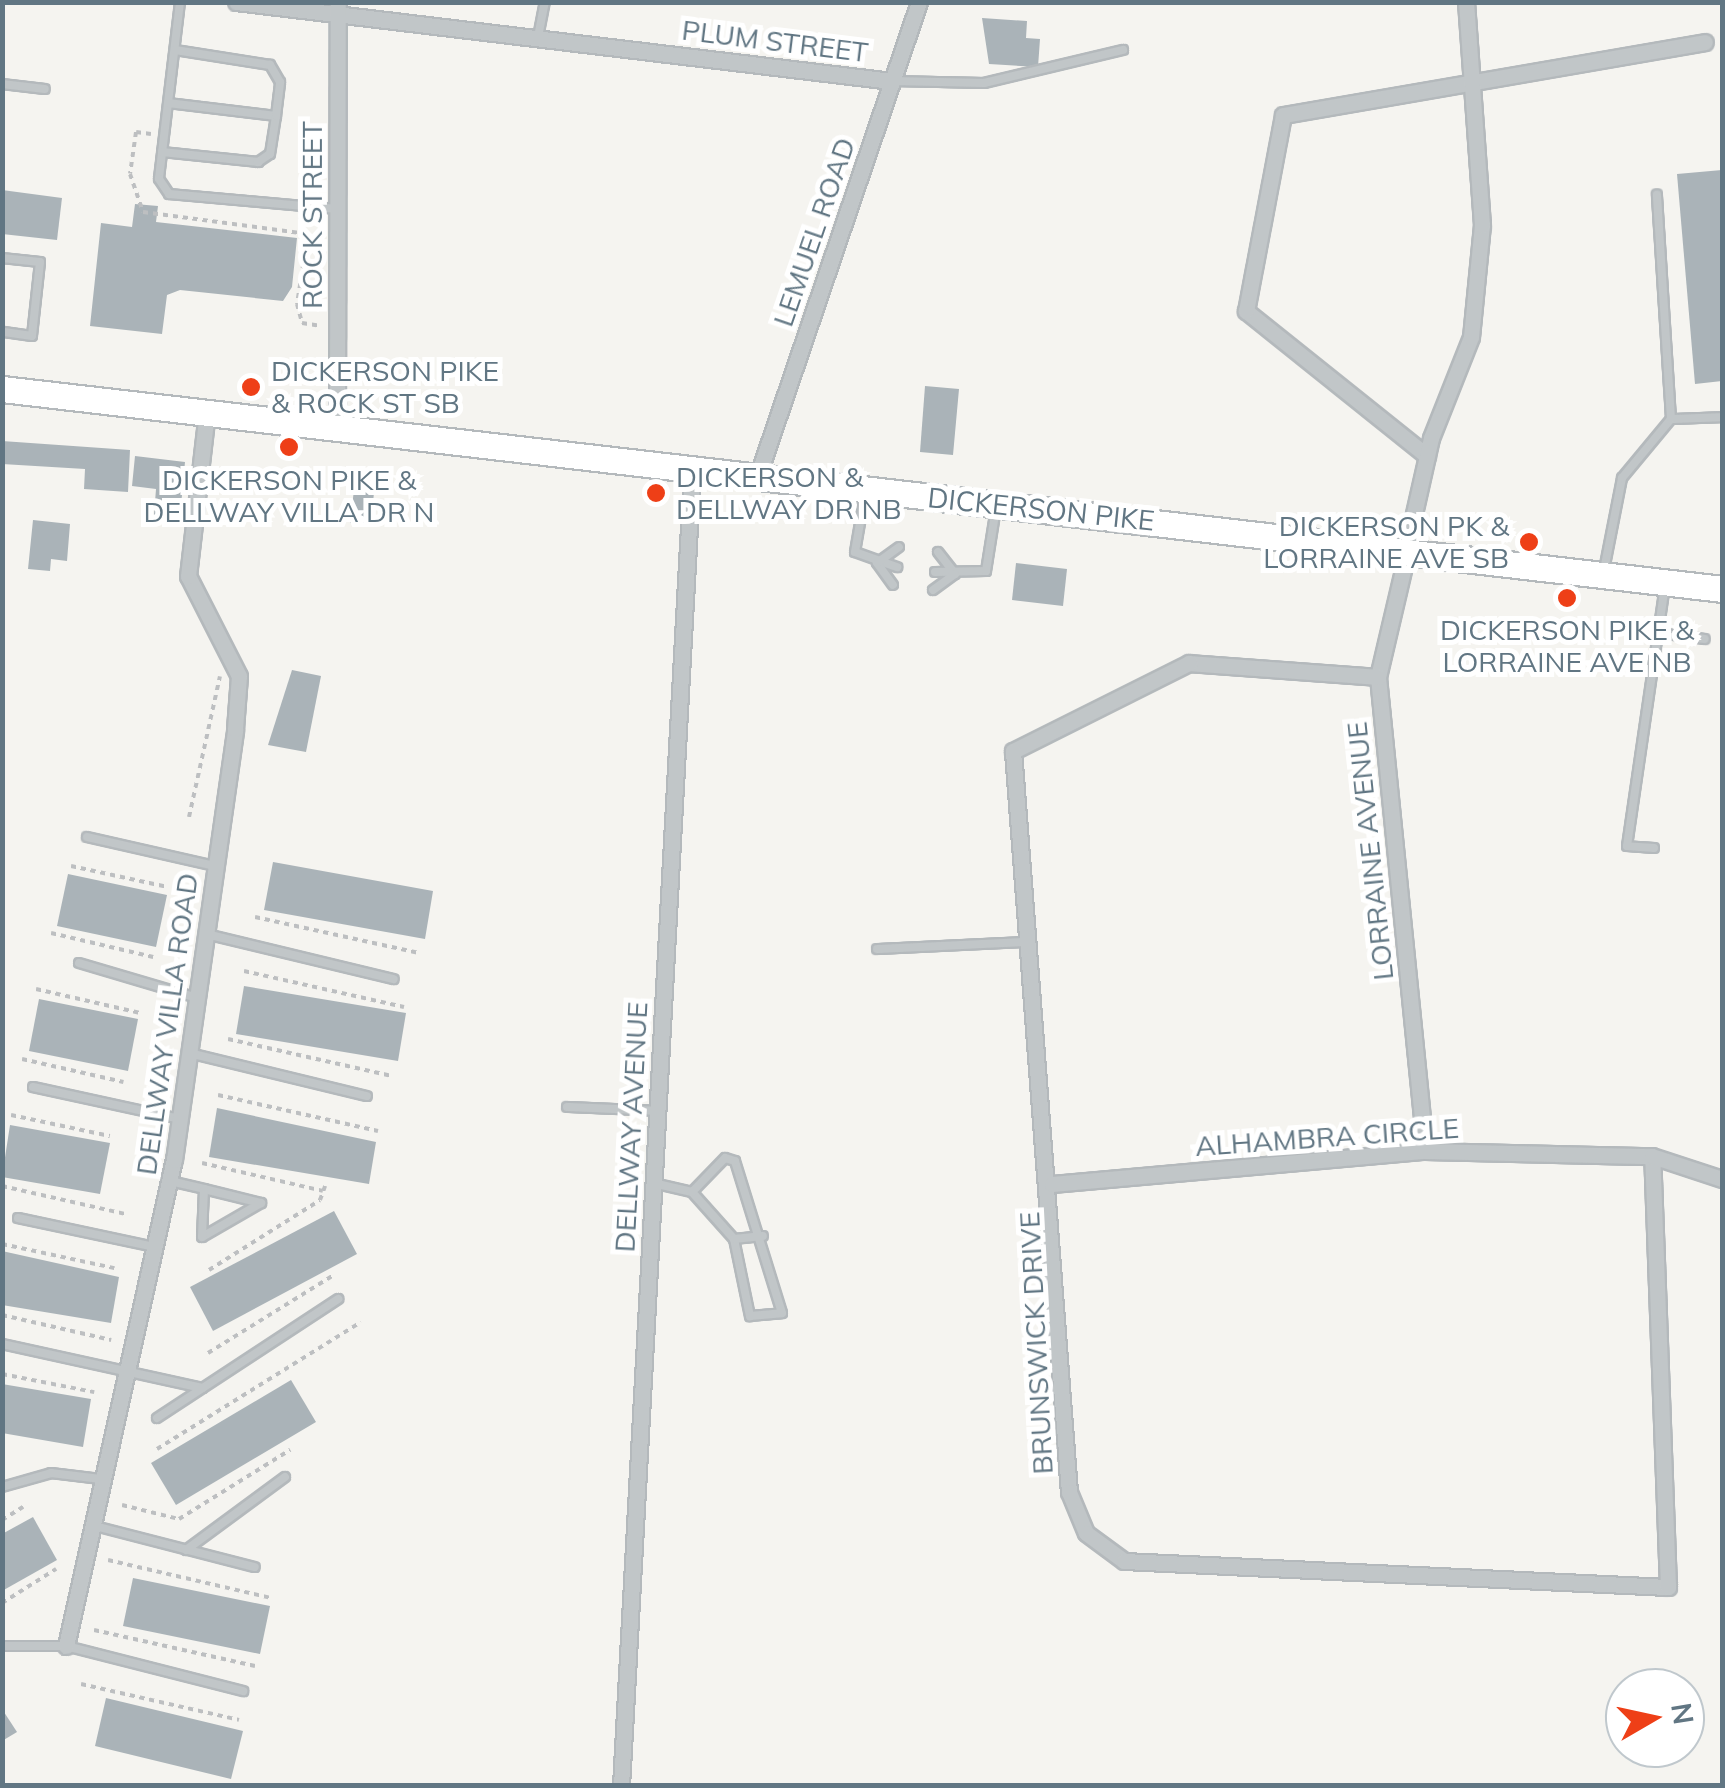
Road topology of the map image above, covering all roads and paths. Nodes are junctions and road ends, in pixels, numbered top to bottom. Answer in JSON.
{"nodes":[{"id":1,"x":180,"y":2,"type":"edge"},
{"id":2,"x":236,"y":2,"type":"edge"},
{"id":3,"x":544,"y":2,"type":"edge"},
{"id":4,"x":919,"y":2,"type":"edge"},
{"id":5,"x":1466,"y":2,"type":"edge"},
{"id":6,"x":338,"y":10,"type":"edge"},
{"id":7,"x":538,"y":38,"type":"junction"},
{"id":8,"x":1705,"y":42,"type":"dead end"},
{"id":9,"x":174,"y":50,"type":"junction"},
{"id":10,"x":1122,"y":50,"type":"dead end"},
{"id":11,"x":892,"y":81,"type":"junction"},
{"id":12,"x":2,"y":84,"type":"edge"},
{"id":13,"x":1468,"y":88,"type":"junction"},
{"id":14,"x":46,"y":89,"type":"dead end"},
{"id":15,"x":168,"y":102,"type":"junction"},
{"id":16,"x":276,"y":116,"type":"junction"},
{"id":17,"x":162,"y":152,"type":"junction"},
{"id":18,"x":1658,"y":194,"type":"dead end"},
{"id":19,"x":338,"y":209,"type":"junction"},
{"id":20,"x":2,"y":258,"type":"edge"},
{"id":21,"x":2,"y":332,"type":"edge"},
{"id":22,"x":2,"y":389,"type":"edge"},
{"id":23,"x":207,"y":413,"type":"junction"},
{"id":24,"x":1722,"y":417,"type":"edge"},
{"id":25,"x":1671,"y":420,"type":"junction"},
{"id":26,"x":337,"y":428,"type":"junction"},
{"id":27,"x":1427,"y":456,"type":"junction"},
{"id":28,"x":692,"y":470,"type":"junction"},
{"id":29,"x":757,"y":478,"type":"junction"},
{"id":30,"x":866,"y":490,"type":"junction"},
{"id":31,"x":997,"y":504,"type":"junction"},
{"id":32,"x":899,"y":548,"type":"dead end"},
{"id":33,"x":1407,"y":549,"type":"junction"},
{"id":34,"x":938,"y":552,"type":"dead end"},
{"id":35,"x":877,"y":563,"type":"junction"},
{"id":36,"x":897,"y":567,"type":"dead end"},
{"id":37,"x":935,"y":572,"type":"dead end"},
{"id":38,"x":955,"y":574,"type":"junction"},
{"id":39,"x":1603,"y":574,"type":"junction"},
{"id":40,"x":1666,"y":582,"type":"junction"},
{"id":41,"x":894,"y":585,"type":"dead end"},
{"id":42,"x":1722,"y":589,"type":"edge"},
{"id":43,"x":933,"y":590,"type":"dead end"},
{"id":44,"x":1658,"y":633,"type":"junction"},
{"id":45,"x":1705,"y":639,"type":"dead end"},
{"id":46,"x":220,"y":676,"type":"dead end"},
{"id":47,"x":1378,"y":677,"type":"junction"},
{"id":48,"x":189,"y":818,"type":"dead end"},
{"id":49,"x":88,"y":837,"type":"dead end"},
{"id":50,"x":1654,"y":848,"type":"dead end"},
{"id":51,"x":71,"y":866,"type":"dead end"},
{"id":52,"x":216,"y":866,"type":"junction"},
{"id":53,"x":168,"y":887,"type":"dead end"},
{"id":54,"x":255,"y":917,"type":"dead end"},
{"id":55,"x":52,"y":933,"type":"dead end"},
{"id":56,"x":206,"y":934,"type":"junction"},
{"id":57,"x":1030,"y":942,"type":"junction"},
{"id":58,"x":878,"y":949,"type":"dead end"},
{"id":59,"x":419,"y":952,"type":"dead end"},
{"id":60,"x":153,"y":957,"type":"dead end"},
{"id":61,"x":79,"y":964,"type":"dead end"},
{"id":62,"x":244,"y":971,"type":"dead end"},
{"id":63,"x":394,"y":978,"type":"dead end"},
{"id":64,"x":36,"y":988,"type":"dead end"},
{"id":65,"x":197,"y":998,"type":"junction"},
{"id":66,"x":404,"y":1007,"type":"dead end"},
{"id":67,"x":140,"y":1013,"type":"dead end"},
{"id":68,"x":228,"y":1040,"type":"dead end"},
{"id":69,"x":189,"y":1053,"type":"junction"},
{"id":70,"x":22,"y":1059,"type":"dead end"},
{"id":71,"x":392,"y":1076,"type":"dead end"},
{"id":72,"x":123,"y":1082,"type":"dead end"},
{"id":73,"x":34,"y":1087,"type":"dead end"},
{"id":74,"x":218,"y":1095,"type":"dead end"},
{"id":75,"x":367,"y":1096,"type":"dead end"},
{"id":76,"x":567,"y":1107,"type":"dead end"},
{"id":77,"x":657,"y":1111,"type":"junction"},
{"id":78,"x":11,"y":1115,"type":"dead end"},
{"id":79,"x":180,"y":1119,"type":"junction"},
{"id":80,"x":378,"y":1131,"type":"dead end"},
{"id":81,"x":110,"y":1136,"type":"dead end"},
{"id":82,"x":1425,"y":1151,"type":"junction"},
{"id":83,"x":1652,"y":1156,"type":"junction"},
{"id":84,"x":202,"y":1163,"type":"dead end"},
{"id":85,"x":1722,"y":1179,"type":"edge"},
{"id":86,"x":170,"y":1181,"type":"junction"},
{"id":87,"x":654,"y":1183,"type":"junction"},
{"id":88,"x":1052,"y":1184,"type":"junction"},
{"id":89,"x":2,"y":1186,"type":"edge"},
{"id":90,"x":204,"y":1189,"type":"junction"},
{"id":91,"x":692,"y":1192,"type":"junction"},
{"id":92,"x":125,"y":1214,"type":"dead end"},
{"id":93,"x":18,"y":1218,"type":"dead end"},
{"id":94,"x":763,"y":1236,"type":"junction"},
{"id":95,"x":734,"y":1238,"type":"junction"},
{"id":96,"x":2,"y":1244,"type":"edge"},
{"id":97,"x":154,"y":1248,"type":"junction"},
{"id":98,"x":114,"y":1268,"type":"dead end"},
{"id":99,"x":210,"y":1270,"type":"dead end"},
{"id":100,"x":334,"y":1275,"type":"dead end"},
{"id":101,"x":338,"y":1299,"type":"dead end"},
{"id":102,"x":2,"y":1316,"type":"edge"},
{"id":103,"x":361,"y":1322,"type":"dead end"},
{"id":104,"x":110,"y":1340,"type":"dead end"},
{"id":105,"x":2,"y":1344,"type":"edge"},
{"id":106,"x":208,"y":1353,"type":"dead end"},
{"id":107,"x":128,"y":1370,"type":"junction"},
{"id":108,"x":2,"y":1374,"type":"edge"},
{"id":109,"x":202,"y":1388,"type":"junction"},
{"id":110,"x":94,"y":1392,"type":"dead end"},
{"id":111,"x":157,"y":1418,"type":"dead end"},
{"id":112,"x":157,"y":1449,"type":"dead end"},
{"id":113,"x":290,"y":1450,"type":"dead end"},
{"id":114,"x":285,"y":1477,"type":"dead end"},
{"id":115,"x":101,"y":1479,"type":"junction"},
{"id":116,"x":2,"y":1487,"type":"edge"},
{"id":117,"x":122,"y":1505,"type":"dead end"},
{"id":118,"x":23,"y":1507,"type":"dead end"},
{"id":119,"x":2,"y":1520,"type":"edge"},
{"id":120,"x":91,"y":1525,"type":"junction"},
{"id":121,"x":186,"y":1550,"type":"junction"},
{"id":122,"x":108,"y":1560,"type":"dead end"},
{"id":123,"x":255,"y":1568,"type":"dead end"},
{"id":124,"x":56,"y":1569,"type":"dead end"},
{"id":125,"x":271,"y":1598,"type":"dead end"},
{"id":126,"x":2,"y":1603,"type":"edge"},
{"id":127,"x":94,"y":1630,"type":"dead end"},
{"id":128,"x":2,"y":1646,"type":"edge"},
{"id":129,"x":66,"y":1646,"type":"junction"},
{"id":130,"x":255,"y":1666,"type":"dead end"},
{"id":131,"x":81,"y":1684,"type":"dead end"},
{"id":132,"x":243,"y":1691,"type":"dead end"},
{"id":133,"x":239,"y":1720,"type":"dead end"},
{"id":134,"x":621,"y":1786,"type":"edge"}],
"edges":[{"from":1,"to":9,"type":"lane"},
{"from":2,"to":6,"type":"street","name":"PLUM STREET"},
{"from":3,"to":7,"type":"lane"},
{"from":4,"to":11,"type":"street","name":"LEMUEL ROAD"},
{"from":5,"to":13,"type":"street","name":"LORRAINE AVENUE"},
{"from":6,"to":7,"type":"street","name":"PLUM STREET"},
{"from":6,"to":19,"type":"street","name":"ROCK STREET"},
{"from":7,"to":11,"type":"street","name":"PLUM STREET"},
{"from":8,"to":13,"type":"street"},
{"from":9,"to":15,"type":"lane"},
{"from":9,"to":16,"type":"lane"},
{"from":10,"to":11,"type":"lane"},
{"from":11,"to":29,"type":"street","name":"LEMUEL ROAD"},
{"from":12,"to":14,"type":"lane"},
{"from":13,"to":27,"type":"street","name":"LORRAINE AVENUE"},
{"from":13,"to":27,"type":"street"},
{"from":15,"to":16,"type":"lane"},
{"from":15,"to":17,"type":"lane"},
{"from":16,"to":17,"type":"lane"},
{"from":17,"to":19,"type":"lane"},
{"from":18,"to":25,"type":"lane"},
{"from":19,"to":26,"type":"street","name":"ROCK STREET"},
{"from":20,"to":21,"type":"lane"},
{"from":22,"to":23,"type":"main road","name":"DICKERSON PIKE"},
{"from":23,"to":26,"type":"main road","name":"DICKERSON PIKE"},
{"from":23,"to":52,"type":"street","name":"DELLWAY VILLA ROAD"},
{"from":24,"to":25,"type":"lane"},
{"from":25,"to":39,"type":"lane"},
{"from":26,"to":28,"type":"main road","name":"DICKERSON PIKE"},
{"from":27,"to":33,"type":"street","name":"LORRAINE AVENUE"},
{"from":28,"to":29,"type":"main road","name":"DICKERSON PIKE"},
{"from":28,"to":77,"type":"street","name":"DELLWAY AVENUE"},
{"from":29,"to":30,"type":"main road","name":"DICKERSON PIKE"},
{"from":30,"to":31,"type":"main road","name":"DICKERSON PIKE"},
{"from":30,"to":35,"type":"lane"},
{"from":31,"to":33,"type":"main road","name":"DICKERSON PIKE"},
{"from":31,"to":38,"type":"lane"},
{"from":32,"to":35,"type":"lane"},
{"from":33,"to":39,"type":"main road","name":"DICKERSON PIKE"},
{"from":33,"to":47,"type":"street","name":"LORRAINE AVENUE"},
{"from":34,"to":38,"type":"lane"},
{"from":35,"to":36,"type":"lane"},
{"from":35,"to":41,"type":"lane"},
{"from":37,"to":38,"type":"lane"},
{"from":38,"to":43,"type":"lane"},
{"from":39,"to":40,"type":"main road","name":"DICKERSON PIKE"},
{"from":40,"to":42,"type":"main road","name":"DICKERSON PIKE"},
{"from":40,"to":44,"type":"lane"},
{"from":44,"to":45,"type":"lane"},
{"from":44,"to":50,"type":"lane"},
{"from":46,"to":48,"type":"path"},
{"from":47,"to":57,"type":"street","name":"BRUNSWICK DRIVE"},
{"from":47,"to":82,"type":"street","name":"LORRAINE AVENUE"},
{"from":49,"to":52,"type":"lane"},
{"from":51,"to":53,"type":"path"},
{"from":52,"to":56,"type":"street","name":"DELLWAY VILLA ROAD"},
{"from":54,"to":59,"type":"path"},
{"from":55,"to":60,"type":"path"},
{"from":56,"to":63,"type":"lane"},
{"from":56,"to":65,"type":"street","name":"DELLWAY VILLA ROAD"},
{"from":57,"to":58,"type":"lane"},
{"from":57,"to":88,"type":"street","name":"BRUNSWICK DRIVE"},
{"from":61,"to":65,"type":"lane"},
{"from":62,"to":66,"type":"path"},
{"from":64,"to":67,"type":"path"},
{"from":65,"to":69,"type":"street","name":"DELLWAY VILLA ROAD"},
{"from":68,"to":71,"type":"path"},
{"from":69,"to":75,"type":"lane"},
{"from":69,"to":79,"type":"street","name":"DELLWAY VILLA ROAD"},
{"from":70,"to":72,"type":"path"},
{"from":73,"to":79,"type":"lane"},
{"from":74,"to":80,"type":"path"},
{"from":76,"to":77,"type":"lane"},
{"from":77,"to":87,"type":"street","name":"DELLWAY AVENUE"},
{"from":78,"to":81,"type":"path"},
{"from":79,"to":86,"type":"street","name":"DELLWAY VILLA ROAD"},
{"from":82,"to":83,"type":"street","name":"ALHAMBRA CIRCLE"},
{"from":82,"to":88,"type":"street","name":"ALHAMBRA CIRCLE"},
{"from":83,"to":85,"type":"street","name":"ALHAMBRA CIRCLE"},
{"from":83,"to":88,"type":"street","name":"BRUNSWICK DRIVE"},
{"from":84,"to":99,"type":"path"},
{"from":86,"to":90,"type":"lane"},
{"from":86,"to":97,"type":"street","name":"DELLWAY VILLA ROAD"},
{"from":87,"to":91,"type":"lane"},
{"from":87,"to":134,"type":"street","name":"DELLWAY AVENUE"},
{"from":89,"to":92,"type":"path"},
{"from":90,"to":90,"type":"lane"},
{"from":91,"to":94,"type":"lane"},
{"from":91,"to":95,"type":"lane"},
{"from":93,"to":97,"type":"lane"},
{"from":94,"to":95,"type":"lane"},
{"from":94,"to":95,"type":"lane"},
{"from":96,"to":98,"type":"path"},
{"from":97,"to":107,"type":"street","name":"DELLWAY VILLA ROAD"},
{"from":100,"to":106,"type":"path"},
{"from":101,"to":109,"type":"lane"},
{"from":102,"to":104,"type":"path"},
{"from":103,"to":112,"type":"path"},
{"from":105,"to":107,"type":"lane"},
{"from":107,"to":109,"type":"lane"},
{"from":107,"to":115,"type":"street","name":"DELLWAY VILLA ROAD"},
{"from":108,"to":110,"type":"path"},
{"from":109,"to":111,"type":"lane"},
{"from":113,"to":117,"type":"path"},
{"from":114,"to":121,"type":"lane"},
{"from":115,"to":116,"type":"lane"},
{"from":115,"to":120,"type":"street","name":"DELLWAY VILLA ROAD"},
{"from":118,"to":119,"type":"path"},
{"from":120,"to":121,"type":"lane"},
{"from":120,"to":129,"type":"street","name":"DELLWAY VILLA ROAD"},
{"from":121,"to":123,"type":"lane"},
{"from":122,"to":125,"type":"path"},
{"from":124,"to":126,"type":"path"},
{"from":127,"to":130,"type":"path"},
{"from":128,"to":129,"type":"lane"},
{"from":129,"to":132,"type":"lane"},
{"from":131,"to":133,"type":"path"}]}
